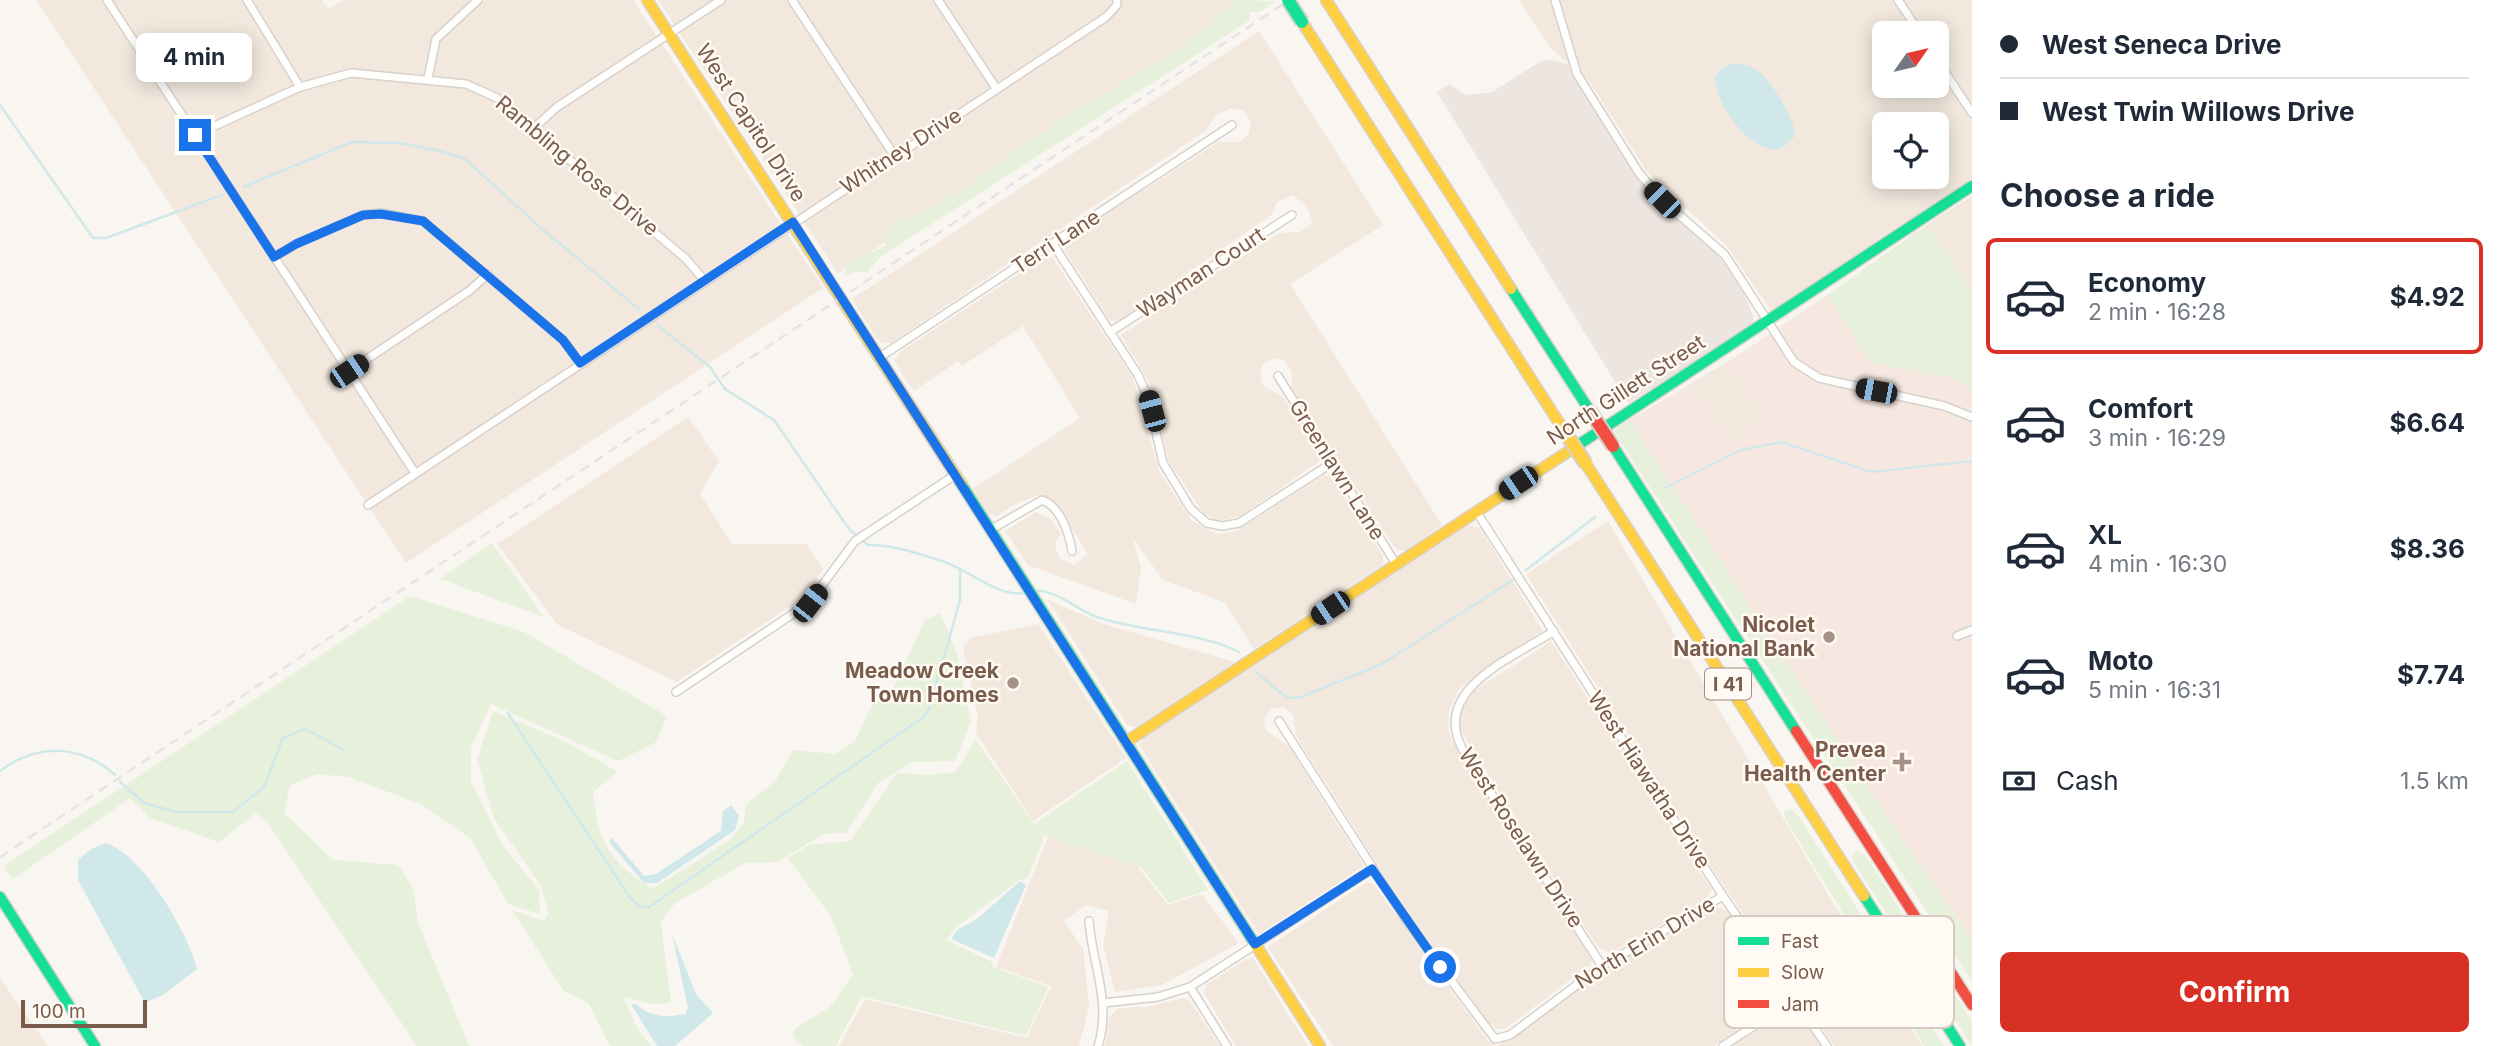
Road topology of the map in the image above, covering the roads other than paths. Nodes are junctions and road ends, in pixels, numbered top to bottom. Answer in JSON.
{"nodes":[{"id":1,"x":107,"y":0,"type":"edge"},
{"id":2,"x":247,"y":0,"type":"edge"},
{"id":3,"x":478,"y":0,"type":"edge"},
{"id":4,"x":647,"y":0,"type":"edge"},
{"id":5,"x":721,"y":0,"type":"edge"},
{"id":6,"x":792,"y":0,"type":"edge"},
{"id":7,"x":938,"y":0,"type":"edge"},
{"id":8,"x":1288,"y":0,"type":"edge"},
{"id":9,"x":1555,"y":0,"type":"edge"},
{"id":10,"x":1898,"y":0,"type":"edge"},
{"id":11,"x":1327,"y":2,"type":"edge"},
{"id":12,"x":1117,"y":3,"type":"edge"},
{"id":13,"x":1912,"y":21,"type":"edge"},
{"id":14,"x":669,"y":34,"type":"junction"},
{"id":15,"x":428,"y":78,"type":"junction"},
{"id":16,"x":1950,"y":80,"type":"edge"},
{"id":17,"x":300,"y":87,"type":"junction"},
{"id":18,"x":996,"y":88,"type":"junction"},
{"id":19,"x":1972,"y":113,"type":"edge"},
{"id":20,"x":1232,"y":125,"type":"dead end"},
{"id":21,"x":534,"y":128,"type":"junction"},
{"id":22,"x":195,"y":135,"type":"junction"},
{"id":23,"x":894,"y":155,"type":"junction"},
{"id":24,"x":1972,"y":186,"type":"edge"},
{"id":25,"x":1292,"y":215,"type":"dead end"},
{"id":26,"x":793,"y":222,"type":"junction"},
{"id":27,"x":1053,"y":244,"type":"junction"},
{"id":28,"x":274,"y":257,"type":"junction"},
{"id":29,"x":488,"y":274,"type":"junction"},
{"id":30,"x":705,"y":281,"type":"junction"},
{"id":31,"x":1767,"y":321,"type":"junction"},
{"id":32,"x":1110,"y":332,"type":"junction"},
{"id":33,"x":880,"y":357,"type":"junction"},
{"id":34,"x":580,"y":363,"type":"junction"},
{"id":35,"x":349,"y":371,"type":"junction"},
{"id":36,"x":1278,"y":376,"type":"dead end"},
{"id":37,"x":1972,"y":417,"type":"edge"},
{"id":38,"x":1332,"y":463,"type":"junction"},
{"id":39,"x":415,"y":473,"type":"junction"},
{"id":40,"x":955,"y":475,"type":"junction"},
{"id":41,"x":368,"y":505,"type":"dead end"},
{"id":42,"x":1476,"y":511,"type":"junction"},
{"id":43,"x":990,"y":530,"type":"junction"},
{"id":44,"x":1072,"y":551,"type":"dead end"},
{"id":45,"x":1396,"y":564,"type":"junction"},
{"id":46,"x":1972,"y":630,"type":"edge"},
{"id":47,"x":1554,"y":632,"type":"junction"},
{"id":48,"x":1956,"y":636,"type":"dead end"},
{"id":49,"x":676,"y":692,"type":"dead end"},
{"id":50,"x":1279,"y":721,"type":"dead end"},
{"id":51,"x":1126,"y":741,"type":"junction"},
{"id":52,"x":1372,"y":869,"type":"junction"},
{"id":53,"x":1723,"y":896,"type":"junction"},
{"id":54,"x":0,"y":897,"type":"edge"},
{"id":55,"x":1737,"y":916,"type":"edge"},
{"id":56,"x":1876,"y":916,"type":"edge"},
{"id":57,"x":1915,"y":916,"type":"edge"},
{"id":58,"x":1089,"y":921,"type":"dead end"},
{"id":59,"x":1255,"y":944,"type":"junction"},
{"id":60,"x":1602,"y":966,"type":"junction"},
{"id":61,"x":1954,"y":977,"type":"edge"},
{"id":62,"x":1190,"y":987,"type":"junction"},
{"id":63,"x":1103,"y":1003,"type":"junction"},
{"id":64,"x":1972,"y":1005,"type":"edge"},
{"id":65,"x":1751,"y":1028,"type":"edge"},
{"id":66,"x":1814,"y":1028,"type":"edge"},
{"id":67,"x":1948,"y":1028,"type":"edge"},
{"id":68,"x":95,"y":1046,"type":"edge"},
{"id":69,"x":1098,"y":1046,"type":"edge"},
{"id":70,"x":1227,"y":1046,"type":"edge"},
{"id":71,"x":1320,"y":1046,"type":"edge"},
{"id":72,"x":1723,"y":1046,"type":"edge"},
{"id":73,"x":1827,"y":1046,"type":"edge"},
{"id":74,"x":1960,"y":1046,"type":"edge"}],
"edges":[{"from":1,"to":22,"type":"street"},
{"from":2,"to":17,"type":"street"},
{"from":3,"to":15,"type":"street"},
{"from":4,"to":14,"type":"main road","name":"West Capitol Drive"},
{"from":5,"to":14,"type":"street"},
{"from":6,"to":23,"type":"street"},
{"from":7,"to":18,"type":"street"},
{"from":8,"to":56,"type":"main road","number":"I 41","bridge":true},
{"from":9,"to":31,"type":"street"},
{"from":10,"to":13,"type":"street"},
{"from":11,"to":57,"type":"main road","number":"I 41","bridge":true},
{"from":12,"to":18,"type":"street","name":"Whitney Drive"},
{"from":14,"to":21,"type":"street"},
{"from":14,"to":26,"type":"main road","name":"West Capitol Drive"},
{"from":15,"to":17,"type":"street","name":"Rambling Rose Drive"},
{"from":15,"to":21,"type":"street","name":"Rambling Rose Drive"},
{"from":16,"to":19,"type":"street"},
{"from":17,"to":22,"type":"street","name":"Rambling Rose Drive"},
{"from":18,"to":23,"type":"street","name":"Whitney Drive"},
{"from":20,"to":27,"type":"street","name":"Terri Lane"},
{"from":21,"to":30,"type":"street","name":"Rambling Rose Drive"},
{"from":22,"to":28,"type":"street"},
{"from":23,"to":26,"type":"street","name":"Whitney Drive"},
{"from":24,"to":31,"type":"main road","name":"North Gillett Street"},
{"from":25,"to":32,"type":"street","name":"Wayman Court"},
{"from":26,"to":30,"type":"street","name":"Whitney Drive"},
{"from":26,"to":33,"type":"main road","name":"West Capitol Drive"},
{"from":27,"to":32,"type":"street"},
{"from":27,"to":33,"type":"street","name":"Terri Lane"},
{"from":28,"to":29,"type":"street"},
{"from":28,"to":35,"type":"street"},
{"from":29,"to":34,"type":"street"},
{"from":29,"to":35,"type":"street"},
{"from":30,"to":34,"type":"street","name":"Whitney Drive"},
{"from":31,"to":37,"type":"street"},
{"from":31,"to":42,"type":"main road","name":"North Gillett Street"},
{"from":32,"to":38,"type":"street"},
{"from":33,"to":40,"type":"main road","name":"West Capitol Drive"},
{"from":34,"to":39,"type":"street","name":"Whitney Drive"},
{"from":35,"to":39,"type":"street"},
{"from":36,"to":38,"type":"street","name":"Greenlawn Lane"},
{"from":38,"to":45,"type":"street","name":"Greenlawn Lane"},
{"from":39,"to":41,"type":"street","name":"Whitney Drive"},
{"from":40,"to":43,"type":"main road","name":"West Capitol Drive"},
{"from":40,"to":49,"type":"street"},
{"from":42,"to":45,"type":"main road","name":"North Gillett Street"},
{"from":42,"to":47,"type":"street","name":"West Hiawatha Drive"},
{"from":43,"to":44,"type":"street"},
{"from":43,"to":51,"type":"main road","name":"West Capitol Drive"},
{"from":45,"to":51,"type":"main road","name":"North Gillett Street"},
{"from":46,"to":48,"type":"street"},
{"from":47,"to":53,"type":"street","name":"West Hiawatha Drive"},
{"from":47,"to":60,"type":"street","name":"West Roselawn Drive"},
{"from":50,"to":52,"type":"street"},
{"from":51,"to":59,"type":"main road","name":"West Capitol Drive"},
{"from":52,"to":59,"type":"street"},
{"from":52,"to":60,"type":"street","name":"North Erin Drive"},
{"from":53,"to":55,"type":"street","name":"West Hiawatha Drive"},
{"from":53,"to":60,"type":"street","name":"North Erin Drive"},
{"from":54,"to":68,"type":"main road"},
{"from":58,"to":63,"type":"street"},
{"from":59,"to":62,"type":"street"},
{"from":59,"to":71,"type":"main road","name":"West Capitol Drive"},
{"from":61,"to":64,"type":"main road","number":"I 41","bridge":true},
{"from":62,"to":63,"type":"street"},
{"from":62,"to":70,"type":"street"},
{"from":63,"to":69,"type":"street"},
{"from":65,"to":72,"type":"street"},
{"from":66,"to":73,"type":"street","name":"West Hiawatha Drive"},
{"from":67,"to":74,"type":"main road","number":"I 41","bridge":true}]}
